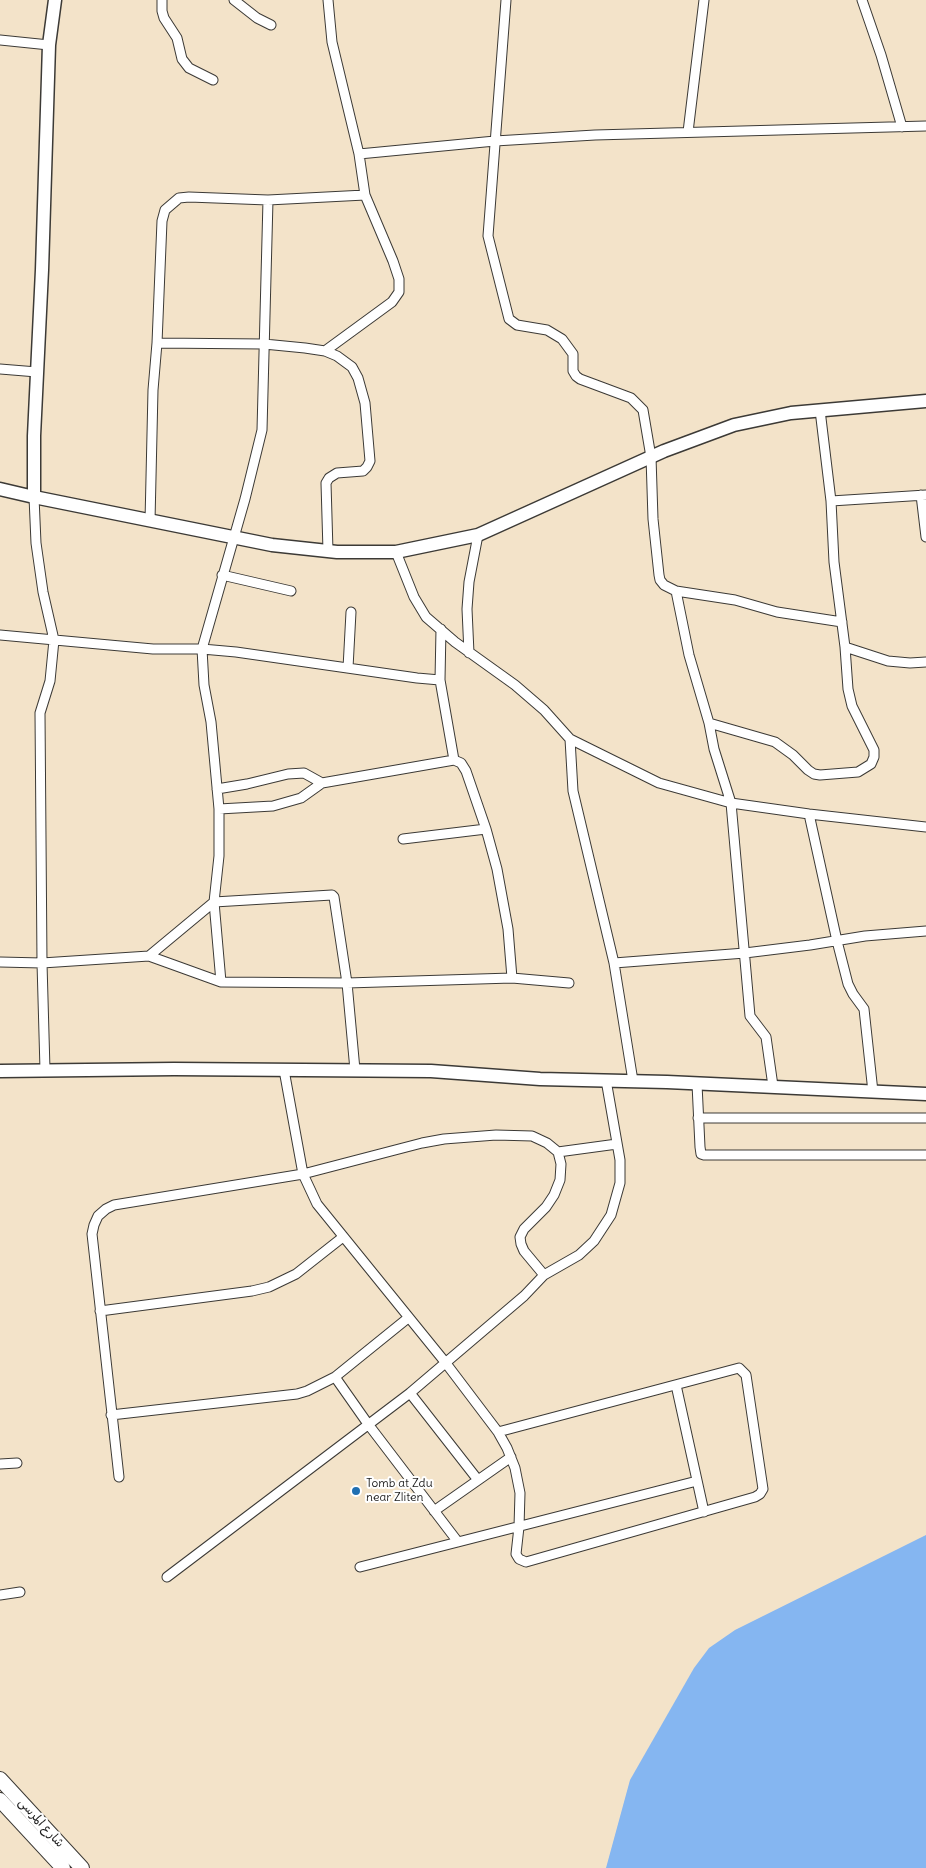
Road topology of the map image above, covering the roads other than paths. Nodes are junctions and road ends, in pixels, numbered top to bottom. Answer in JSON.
{"nodes":[{"id":1,"x":55,"y":0,"type":"edge"},
{"id":2,"x":162,"y":0,"type":"edge"},
{"id":3,"x":234,"y":0,"type":"edge"},
{"id":4,"x":328,"y":0,"type":"edge"},
{"id":5,"x":506,"y":0,"type":"edge"},
{"id":6,"x":704,"y":0,"type":"edge"},
{"id":7,"x":862,"y":0,"type":"edge"},
{"id":8,"x":271,"y":25,"type":"dead end"},
{"id":9,"x":0,"y":40,"type":"edge"},
{"id":10,"x":49,"y":45,"type":"junction"},
{"id":11,"x":213,"y":80,"type":"dead end"},
{"id":12,"x":926,"y":126,"type":"edge"},
{"id":13,"x":902,"y":127,"type":"junction"},
{"id":14,"x":688,"y":132,"type":"junction"},
{"id":15,"x":495,"y":141,"type":"junction"},
{"id":16,"x":359,"y":154,"type":"junction"},
{"id":17,"x":365,"y":195,"type":"junction"},
{"id":18,"x":268,"y":200,"type":"junction"},
{"id":19,"x":157,"y":343,"type":"junction"},
{"id":20,"x":264,"y":344,"type":"junction"},
{"id":21,"x":324,"y":351,"type":"junction"},
{"id":22,"x":0,"y":369,"type":"edge"},
{"id":23,"x":37,"y":372,"type":"junction"},
{"id":24,"x":926,"y":400,"type":"edge"},
{"id":25,"x":820,"y":410,"type":"junction"},
{"id":26,"x":651,"y":458,"type":"junction"},
{"id":27,"x":0,"y":489,"type":"edge"},
{"id":28,"x":924,"y":495,"type":"edge"},
{"id":29,"x":34,"y":497,"type":"junction"},
{"id":30,"x":830,"y":501,"type":"junction"},
{"id":31,"x":150,"y":521,"type":"junction"},
{"id":32,"x":478,"y":535,"type":"junction"},
{"id":33,"x":233,"y":537,"type":"junction"},
{"id":34,"x":926,"y":537,"type":"edge"},
{"id":35,"x":328,"y":552,"type":"junction"},
{"id":36,"x":396,"y":552,"type":"junction"},
{"id":37,"x":222,"y":574,"type":"junction"},
{"id":38,"x":291,"y":590,"type":"dead end"},
{"id":39,"x":676,"y":591,"type":"junction"},
{"id":40,"x":351,"y":612,"type":"dead end"},
{"id":41,"x":842,"y":622,"type":"junction"},
{"id":42,"x":440,"y":629,"type":"junction"},
{"id":43,"x":0,"y":635,"type":"edge"},
{"id":44,"x":54,"y":640,"type":"junction"},
{"id":45,"x":845,"y":646,"type":"junction"},
{"id":46,"x":202,"y":649,"type":"junction"},
{"id":47,"x":469,"y":654,"type":"junction"},
{"id":48,"x":926,"y":662,"type":"edge"},
{"id":49,"x":348,"y":668,"type":"junction"},
{"id":50,"x":440,"y":680,"type":"junction"},
{"id":51,"x":709,"y":723,"type":"junction"},
{"id":52,"x":570,"y":739,"type":"junction"},
{"id":53,"x":454,"y":760,"type":"junction"},
{"id":54,"x":322,"y":783,"type":"junction"},
{"id":55,"x":217,"y":789,"type":"junction"},
{"id":56,"x":732,"y":803,"type":"junction"},
{"id":57,"x":219,"y":809,"type":"junction"},
{"id":58,"x":810,"y":814,"type":"junction"},
{"id":59,"x":926,"y":827,"type":"edge"},
{"id":60,"x":486,"y":829,"type":"junction"},
{"id":61,"x":403,"y":838,"type":"dead end"},
{"id":62,"x":214,"y":902,"type":"junction"},
{"id":63,"x":926,"y":931,"type":"edge"},
{"id":64,"x":837,"y":941,"type":"junction"},
{"id":65,"x":746,"y":953,"type":"junction"},
{"id":66,"x":149,"y":956,"type":"junction"},
{"id":67,"x":0,"y":962,"type":"edge"},
{"id":68,"x":42,"y":963,"type":"junction"},
{"id":69,"x":614,"y":963,"type":"junction"},
{"id":70,"x":512,"y":978,"type":"junction"},
{"id":71,"x":221,"y":982,"type":"junction"},
{"id":72,"x":347,"y":983,"type":"junction"},
{"id":73,"x":569,"y":983,"type":"dead end"},
{"id":74,"x":45,"y":1070,"type":"junction"},
{"id":75,"x":284,"y":1070,"type":"junction"},
{"id":76,"x":355,"y":1070,"type":"junction"},
{"id":77,"x":0,"y":1071,"type":"edge"},
{"id":78,"x":606,"y":1080,"type":"junction"},
{"id":79,"x":634,"y":1081,"type":"junction"},
{"id":80,"x":697,"y":1084,"type":"junction"},
{"id":81,"x":773,"y":1086,"type":"junction"},
{"id":82,"x":874,"y":1092,"type":"junction"},
{"id":83,"x":926,"y":1094,"type":"edge"},
{"id":84,"x":698,"y":1118,"type":"junction"},
{"id":85,"x":926,"y":1118,"type":"edge"},
{"id":86,"x":617,"y":1144,"type":"junction"},
{"id":87,"x":558,"y":1152,"type":"junction"},
{"id":88,"x":926,"y":1155,"type":"edge"},
{"id":89,"x":303,"y":1174,"type":"junction"},
{"id":90,"x":343,"y":1237,"type":"junction"},
{"id":91,"x":544,"y":1275,"type":"junction"},
{"id":92,"x":100,"y":1311,"type":"junction"},
{"id":93,"x":408,"y":1318,"type":"junction"},
{"id":94,"x":445,"y":1362,"type":"junction"},
{"id":95,"x":335,"y":1377,"type":"junction"},
{"id":96,"x":676,"y":1385,"type":"junction"},
{"id":97,"x":410,"y":1393,"type":"junction"},
{"id":98,"x":111,"y":1415,"type":"junction"},
{"id":99,"x":368,"y":1424,"type":"junction"},
{"id":100,"x":498,"y":1432,"type":"junction"},
{"id":101,"x":511,"y":1457,"type":"junction"},
{"id":102,"x":17,"y":1463,"type":"dead end"},
{"id":103,"x":0,"y":1464,"type":"edge"},
{"id":104,"x":119,"y":1477,"type":"dead end"},
{"id":105,"x":478,"y":1480,"type":"junction"},
{"id":106,"x":697,"y":1481,"type":"junction"},
{"id":107,"x":434,"y":1511,"type":"junction"},
{"id":108,"x":704,"y":1512,"type":"junction"},
{"id":109,"x":519,"y":1526,"type":"junction"},
{"id":110,"x":458,"y":1542,"type":"junction"},
{"id":111,"x":360,"y":1567,"type":"dead end"},
{"id":112,"x":167,"y":1577,"type":"dead end"},
{"id":113,"x":20,"y":1592,"type":"dead end"},
{"id":114,"x":0,"y":1595,"type":"edge"},
{"id":115,"x":0,"y":1779,"type":"edge"},
{"id":116,"x":0,"y":1800,"type":"edge"},
{"id":117,"x":62,"y":1868,"type":"edge"},
{"id":118,"x":82,"y":1868,"type":"edge"}],
"edges":[{"from":1,"to":10,"type":"street"},
{"from":2,"to":11,"type":"street"},
{"from":3,"to":8,"type":"street"},
{"from":4,"to":16,"type":"street"},
{"from":5,"to":15,"type":"street"},
{"from":6,"to":14,"type":"street"},
{"from":7,"to":13,"type":"street"},
{"from":9,"to":10,"type":"street"},
{"from":10,"to":23,"type":"street"},
{"from":12,"to":13,"type":"street"},
{"from":13,"to":14,"type":"street"},
{"from":14,"to":15,"type":"street"},
{"from":15,"to":16,"type":"street"},
{"from":15,"to":26,"type":"street"},
{"from":16,"to":17,"type":"street"},
{"from":17,"to":18,"type":"street"},
{"from":17,"to":21,"type":"street"},
{"from":18,"to":19,"type":"street"},
{"from":18,"to":20,"type":"street"},
{"from":19,"to":20,"type":"street"},
{"from":19,"to":31,"type":"street"},
{"from":20,"to":21,"type":"street"},
{"from":20,"to":33,"type":"street"},
{"from":21,"to":35,"type":"street"},
{"from":22,"to":23,"type":"street"},
{"from":23,"to":29,"type":"street"},
{"from":24,"to":25,"type":"street"},
{"from":25,"to":26,"type":"street"},
{"from":25,"to":30,"type":"street"},
{"from":26,"to":32,"type":"street"},
{"from":26,"to":39,"type":"street"},
{"from":27,"to":29,"type":"street"},
{"from":28,"to":30,"type":"street"},
{"from":28,"to":34,"type":"street"},
{"from":29,"to":31,"type":"street"},
{"from":29,"to":44,"type":"street"},
{"from":30,"to":41,"type":"street"},
{"from":31,"to":33,"type":"street"},
{"from":32,"to":36,"type":"street"},
{"from":32,"to":47,"type":"street"},
{"from":33,"to":35,"type":"street"},
{"from":33,"to":37,"type":"street"},
{"from":35,"to":36,"type":"street"},
{"from":36,"to":42,"type":"street"},
{"from":37,"to":38,"type":"street"},
{"from":37,"to":46,"type":"street"},
{"from":39,"to":41,"type":"street"},
{"from":39,"to":51,"type":"street"},
{"from":40,"to":49,"type":"street"},
{"from":41,"to":45,"type":"street"},
{"from":42,"to":47,"type":"street"},
{"from":42,"to":50,"type":"street"},
{"from":43,"to":44,"type":"street"},
{"from":44,"to":46,"type":"street"},
{"from":44,"to":68,"type":"street"},
{"from":45,"to":48,"type":"street"},
{"from":45,"to":51,"type":"street"},
{"from":46,"to":49,"type":"street"},
{"from":46,"to":55,"type":"street"},
{"from":47,"to":52,"type":"street"},
{"from":49,"to":50,"type":"street"},
{"from":50,"to":53,"type":"street"},
{"from":51,"to":56,"type":"street"},
{"from":52,"to":56,"type":"street"},
{"from":52,"to":69,"type":"street"},
{"from":53,"to":54,"type":"street"},
{"from":53,"to":60,"type":"street"},
{"from":54,"to":55,"type":"street"},
{"from":54,"to":57,"type":"street"},
{"from":55,"to":57,"type":"street"},
{"from":56,"to":58,"type":"street"},
{"from":56,"to":65,"type":"street"},
{"from":57,"to":62,"type":"street"},
{"from":58,"to":59,"type":"street"},
{"from":58,"to":64,"type":"street"},
{"from":60,"to":61,"type":"street"},
{"from":60,"to":70,"type":"street"},
{"from":62,"to":66,"type":"street"},
{"from":62,"to":71,"type":"street"},
{"from":62,"to":72,"type":"street"},
{"from":63,"to":64,"type":"street"},
{"from":64,"to":65,"type":"street"},
{"from":64,"to":82,"type":"street"},
{"from":65,"to":69,"type":"street"},
{"from":65,"to":81,"type":"street"},
{"from":66,"to":68,"type":"street"},
{"from":66,"to":71,"type":"street"},
{"from":67,"to":68,"type":"street"},
{"from":68,"to":74,"type":"street"},
{"from":69,"to":79,"type":"street"},
{"from":70,"to":72,"type":"street"},
{"from":70,"to":73,"type":"street"},
{"from":71,"to":72,"type":"street"},
{"from":72,"to":76,"type":"street"},
{"from":74,"to":75,"type":"street"},
{"from":74,"to":77,"type":"street"},
{"from":75,"to":76,"type":"street"},
{"from":75,"to":89,"type":"street"},
{"from":76,"to":78,"type":"street"},
{"from":78,"to":79,"type":"street"},
{"from":78,"to":86,"type":"street"},
{"from":79,"to":80,"type":"street"},
{"from":80,"to":81,"type":"street"},
{"from":80,"to":84,"type":"street"},
{"from":81,"to":82,"type":"street"},
{"from":82,"to":83,"type":"street"},
{"from":84,"to":85,"type":"street"},
{"from":84,"to":88,"type":"street"},
{"from":86,"to":87,"type":"street"},
{"from":86,"to":91,"type":"street"},
{"from":87,"to":89,"type":"street"},
{"from":87,"to":91,"type":"street"},
{"from":89,"to":90,"type":"street"},
{"from":89,"to":92,"type":"street"},
{"from":90,"to":92,"type":"street"},
{"from":90,"to":93,"type":"street"},
{"from":91,"to":94,"type":"street"},
{"from":92,"to":98,"type":"street"},
{"from":93,"to":94,"type":"street"},
{"from":93,"to":95,"type":"street"},
{"from":94,"to":97,"type":"street"},
{"from":94,"to":100,"type":"street"},
{"from":95,"to":98,"type":"street"},
{"from":95,"to":99,"type":"street"},
{"from":96,"to":100,"type":"street"},
{"from":96,"to":106,"type":"street"},
{"from":96,"to":108,"type":"street"},
{"from":97,"to":99,"type":"street"},
{"from":97,"to":105,"type":"street"},
{"from":98,"to":104,"type":"street"},
{"from":99,"to":107,"type":"street"},
{"from":99,"to":112,"type":"street"},
{"from":100,"to":101,"type":"street"},
{"from":101,"to":105,"type":"street"},
{"from":101,"to":109,"type":"street"},
{"from":102,"to":103,"type":"street"},
{"from":105,"to":107,"type":"street"},
{"from":106,"to":108,"type":"street"},
{"from":106,"to":109,"type":"street"},
{"from":107,"to":110,"type":"street"},
{"from":108,"to":109,"type":"street"},
{"from":109,"to":110,"type":"street"},
{"from":110,"to":111,"type":"street"},
{"from":113,"to":114,"type":"street"},
{"from":115,"to":118,"type":"main road","name":"شارع المرسى"},
{"from":116,"to":117,"type":"main road","name":"شارع المرسى"}]}
